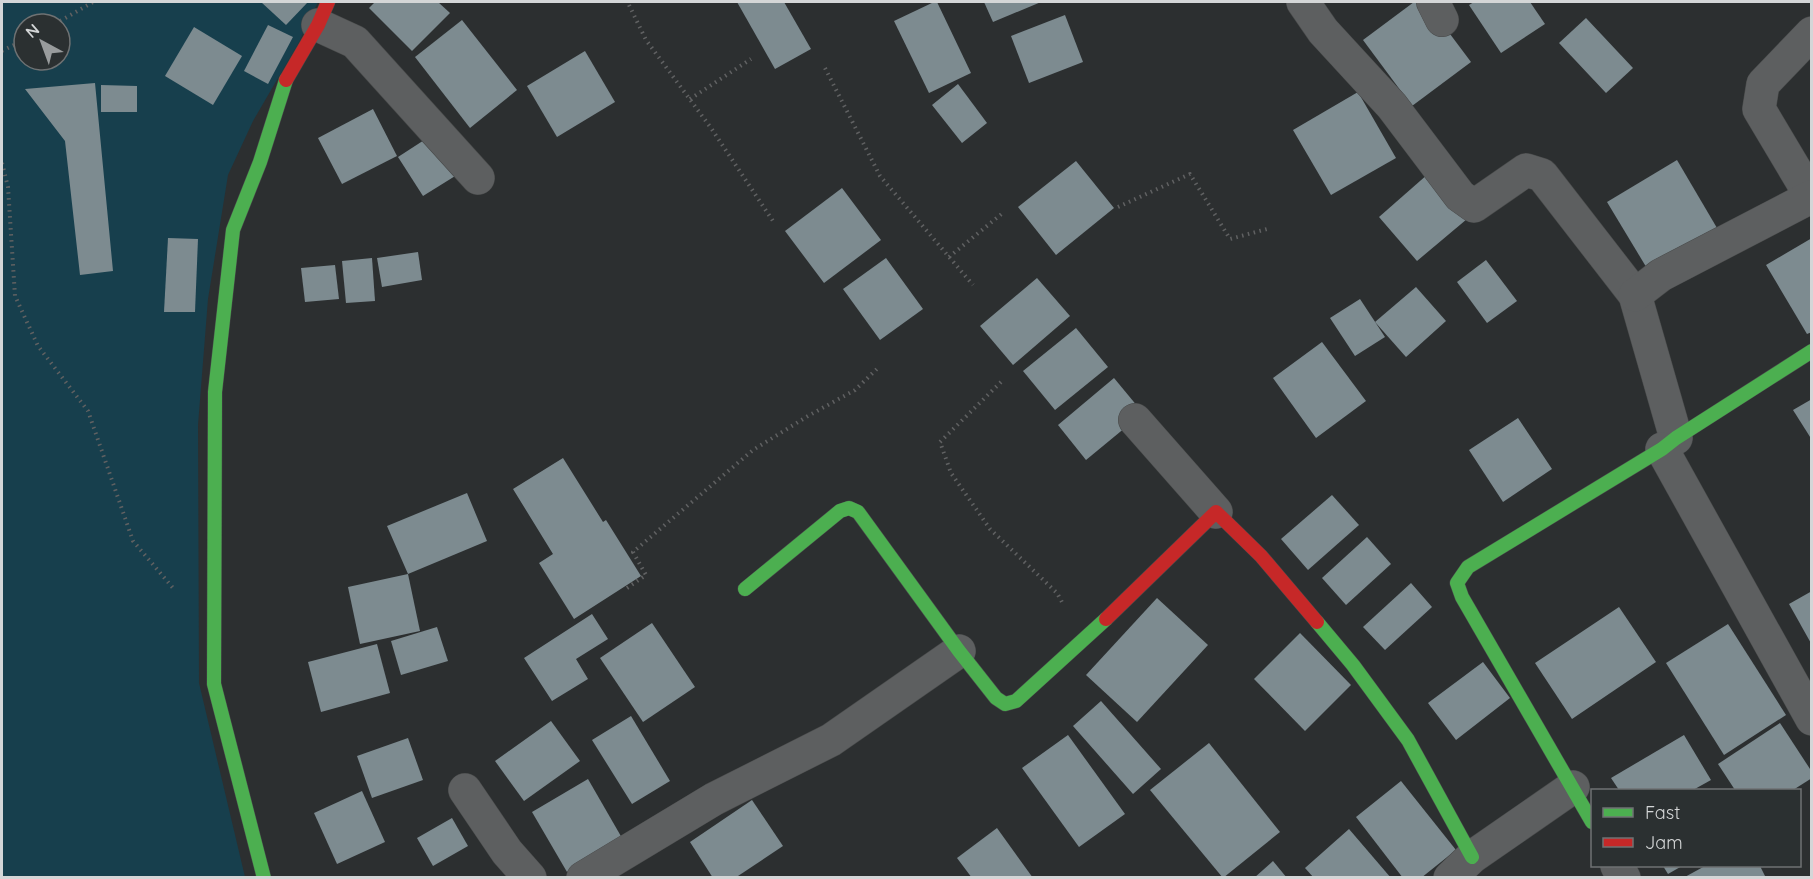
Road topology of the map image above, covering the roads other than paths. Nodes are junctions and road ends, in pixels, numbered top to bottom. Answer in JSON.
{"nodes":[{"id":1,"x":1303,"y":2,"type":"edge"},
{"id":2,"x":323,"y":13,"type":"edge"},
{"id":3,"x":1812,"y":33,"type":"edge"},
{"id":4,"x":478,"y":178,"type":"dead end"},
{"id":5,"x":1811,"y":197,"type":"edge"},
{"id":6,"x":1635,"y":295,"type":"junction"},
{"id":7,"x":1812,"y":351,"type":"edge"},
{"id":8,"x":1136,"y":420,"type":"dead end"},
{"id":9,"x":1669,"y":443,"type":"junction"},
{"id":10,"x":1216,"y":512,"type":"junction"},
{"id":11,"x":745,"y":589,"type":"dead end"},
{"id":12,"x":959,"y":651,"type":"junction"},
{"id":13,"x":1812,"y":719,"type":"edge"},
{"id":14,"x":1573,"y":787,"type":"junction"},
{"id":15,"x":465,"y":790,"type":"dead end"},
{"id":16,"x":1591,"y":818,"type":"edge"},
{"id":17,"x":1461,"y":868,"type":"edge"},
{"id":18,"x":264,"y":878,"type":"edge"},
{"id":19,"x":530,"y":878,"type":"edge"},
{"id":20,"x":583,"y":878,"type":"edge"}],
"edges":[{"from":1,"to":6,"type":"street"},
{"from":2,"to":4,"type":"street"},
{"from":2,"to":18,"type":"street"},
{"from":3,"to":5,"type":"street"},
{"from":5,"to":6,"type":"street"},
{"from":6,"to":9,"type":"street"},
{"from":7,"to":9,"type":"street"},
{"from":8,"to":10,"type":"street"},
{"from":9,"to":13,"type":"street"},
{"from":9,"to":14,"type":"street"},
{"from":10,"to":12,"type":"street"},
{"from":10,"to":17,"type":"street"},
{"from":11,"to":12,"type":"street"},
{"from":12,"to":20,"type":"street"},
{"from":14,"to":16,"type":"street"},
{"from":14,"to":17,"type":"street"},
{"from":15,"to":19,"type":"street"}]}
